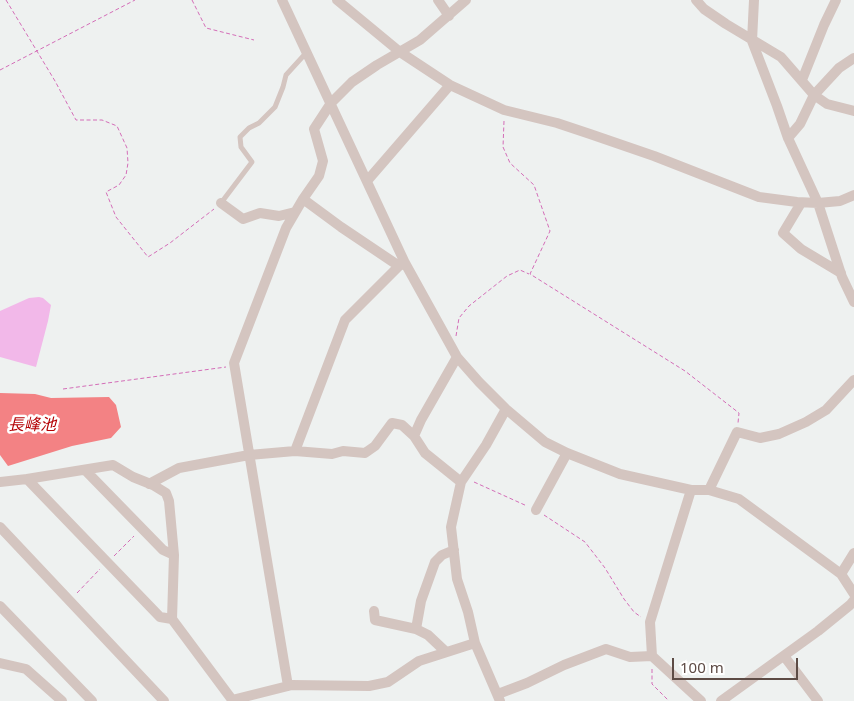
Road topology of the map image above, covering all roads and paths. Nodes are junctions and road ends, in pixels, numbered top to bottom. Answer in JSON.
{"nodes":[{"id":1,"x":6,"y":0,"type":"edge"},
{"id":2,"x":135,"y":0,"type":"edge"},
{"id":3,"x":192,"y":0,"type":"edge"},
{"id":4,"x":282,"y":0,"type":"edge"},
{"id":5,"x":337,"y":0,"type":"edge"},
{"id":6,"x":438,"y":0,"type":"edge"},
{"id":7,"x":466,"y":0,"type":"edge"},
{"id":8,"x":696,"y":0,"type":"edge"},
{"id":9,"x":754,"y":0,"type":"edge"},
{"id":10,"x":836,"y":0,"type":"edge"},
{"id":11,"x":449,"y":16,"type":"junction"},
{"id":12,"x":254,"y":40,"type":"dead end"},
{"id":13,"x":752,"y":41,"type":"junction"},
{"id":14,"x":36,"y":51,"type":"junction"},
{"id":15,"x":307,"y":52,"type":"junction"},
{"id":16,"x":400,"y":52,"type":"junction"},
{"id":17,"x":854,"y":58,"type":"edge"},
{"id":18,"x":0,"y":70,"type":"edge"},
{"id":19,"x":802,"y":80,"type":"junction"},
{"id":20,"x":450,"y":85,"type":"junction"},
{"id":21,"x":814,"y":95,"type":"junction"},
{"id":22,"x":331,"y":103,"type":"junction"},
{"id":23,"x":504,"y":110,"type":"junction"},
{"id":24,"x":854,"y":111,"type":"edge"},
{"id":25,"x":788,"y":138,"type":"junction"},
{"id":26,"x":367,"y":181,"type":"junction"},
{"id":27,"x":854,"y":195,"type":"edge"},
{"id":28,"x":303,"y":199,"type":"junction"},
{"id":29,"x":800,"y":202,"type":"junction"},
{"id":30,"x":221,"y":203,"type":"junction"},
{"id":31,"x":818,"y":203,"type":"junction"},
{"id":32,"x":295,"y":212,"type":"junction"},
{"id":33,"x":402,"y":264,"type":"junction"},
{"id":34,"x":841,"y":273,"type":"junction"},
{"id":35,"x":530,"y":274,"type":"junction"},
{"id":36,"x":854,"y":302,"type":"edge"},
{"id":37,"x":455,"y":353,"type":"junction"},
{"id":38,"x":234,"y":366,"type":"junction"},
{"id":39,"x":854,"y":380,"type":"edge"},
{"id":40,"x":63,"y":389,"type":"dead end"},
{"id":41,"x":506,"y":409,"type":"junction"},
{"id":42,"x":736,"y":432,"type":"junction"},
{"id":43,"x":414,"y":436,"type":"junction"},
{"id":44,"x":295,"y":451,"type":"junction"},
{"id":45,"x":567,"y":453,"type":"junction"},
{"id":46,"x":249,"y":455,"type":"junction"},
{"id":47,"x":84,"y":470,"type":"junction"},
{"id":48,"x":27,"y":479,"type":"junction"},
{"id":49,"x":0,"y":482,"type":"edge"},
{"id":50,"x":460,"y":482,"type":"junction"},
{"id":51,"x":149,"y":484,"type":"junction"},
{"id":52,"x":691,"y":490,"type":"junction"},
{"id":53,"x":709,"y":490,"type":"junction"},
{"id":54,"x":536,"y":510,"type":"junction"},
{"id":55,"x":0,"y":527,"type":"edge"},
{"id":56,"x":142,"y":529,"type":"junction"},
{"id":57,"x":454,"y":550,"type":"junction"},
{"id":58,"x":854,"y":552,"type":"edge"},
{"id":59,"x":174,"y":555,"type":"junction"},
{"id":60,"x":107,"y":563,"type":"junction"},
{"id":61,"x":841,"y":574,"type":"junction"},
{"id":62,"x":854,"y":594,"type":"edge"},
{"id":63,"x":69,"y":600,"type":"junction"},
{"id":64,"x":854,"y":600,"type":"edge"},
{"id":65,"x":0,"y":606,"type":"edge"},
{"id":66,"x":374,"y":611,"type":"dead end"},
{"id":67,"x":172,"y":618,"type":"junction"},
{"id":68,"x":650,"y":622,"type":"junction"},
{"id":69,"x":416,"y":629,"type":"junction"},
{"id":70,"x":475,"y":643,"type":"junction"},
{"id":71,"x":446,"y":652,"type":"junction"},
{"id":72,"x":652,"y":656,"type":"junction"},
{"id":73,"x":784,"y":656,"type":"junction"},
{"id":74,"x":0,"y":663,"type":"edge"},
{"id":75,"x":288,"y":686,"type":"junction"},
{"id":76,"x":499,"y":698,"type":"edge"},
{"id":77,"x":233,"y":700,"type":"edge"},
{"id":78,"x":62,"y":701,"type":"edge"},
{"id":79,"x":92,"y":701,"type":"edge"},
{"id":80,"x":164,"y":701,"type":"edge"},
{"id":81,"x":669,"y":701,"type":"edge"},
{"id":82,"x":701,"y":701,"type":"edge"},
{"id":83,"x":721,"y":701,"type":"edge"},
{"id":84,"x":818,"y":701,"type":"edge"}],
"edges":[{"from":1,"to":14,"type":"path"},
{"from":2,"to":14,"type":"path"},
{"from":3,"to":12,"type":"path"},
{"from":4,"to":15,"type":"street"},
{"from":5,"to":16,"type":"street"},
{"from":6,"to":11,"type":"street"},
{"from":7,"to":11,"type":"street"},
{"from":8,"to":13,"type":"street"},
{"from":9,"to":13,"type":"street"},
{"from":10,"to":19,"type":"street"},
{"from":11,"to":16,"type":"street"},
{"from":13,"to":19,"type":"street"},
{"from":13,"to":25,"type":"street"},
{"from":14,"to":18,"type":"path"},
{"from":14,"to":30,"type":"path"},
{"from":15,"to":22,"type":"street"},
{"from":15,"to":30,"type":"lane"},
{"from":16,"to":20,"type":"street"},
{"from":16,"to":22,"type":"street"},
{"from":17,"to":21,"type":"street"},
{"from":19,"to":21,"type":"street"},
{"from":20,"to":23,"type":"street"},
{"from":20,"to":26,"type":"street"},
{"from":21,"to":24,"type":"street"},
{"from":21,"to":25,"type":"street"},
{"from":22,"to":26,"type":"street"},
{"from":22,"to":28,"type":"street"},
{"from":23,"to":29,"type":"street"},
{"from":23,"to":35,"type":"path"},
{"from":25,"to":31,"type":"street"},
{"from":26,"to":33,"type":"street"},
{"from":27,"to":31,"type":"street"},
{"from":28,"to":32,"type":"street"},
{"from":28,"to":33,"type":"street"},
{"from":29,"to":31,"type":"street"},
{"from":29,"to":34,"type":"street"},
{"from":30,"to":32,"type":"street"},
{"from":31,"to":34,"type":"street"},
{"from":32,"to":38,"type":"street"},
{"from":33,"to":37,"type":"street"},
{"from":33,"to":44,"type":"street"},
{"from":34,"to":36,"type":"street"},
{"from":35,"to":37,"type":"path"},
{"from":35,"to":42,"type":"path"},
{"from":37,"to":41,"type":"street"},
{"from":37,"to":43,"type":"street"},
{"from":38,"to":40,"type":"path"},
{"from":38,"to":46,"type":"street"},
{"from":39,"to":42,"type":"street"},
{"from":41,"to":45,"type":"street"},
{"from":41,"to":50,"type":"street"},
{"from":42,"to":53,"type":"street"},
{"from":43,"to":44,"type":"street"},
{"from":43,"to":50,"type":"street"},
{"from":44,"to":46,"type":"street"},
{"from":45,"to":52,"type":"street"},
{"from":45,"to":54,"type":"street"},
{"from":46,"to":51,"type":"street"},
{"from":46,"to":75,"type":"street"},
{"from":47,"to":48,"type":"street"},
{"from":47,"to":51,"type":"street"},
{"from":47,"to":56,"type":"street"},
{"from":48,"to":49,"type":"street"},
{"from":48,"to":60,"type":"street"},
{"from":50,"to":54,"type":"path"},
{"from":50,"to":57,"type":"street"},
{"from":51,"to":59,"type":"street"},
{"from":52,"to":53,"type":"street"},
{"from":52,"to":68,"type":"street"},
{"from":53,"to":61,"type":"street"},
{"from":54,"to":68,"type":"path"},
{"from":55,"to":63,"type":"street"},
{"from":56,"to":59,"type":"street"},
{"from":56,"to":60,"type":"path"},
{"from":57,"to":69,"type":"street"},
{"from":57,"to":70,"type":"street"},
{"from":58,"to":61,"type":"street"},
{"from":59,"to":67,"type":"street"},
{"from":60,"to":63,"type":"path"},
{"from":60,"to":67,"type":"street"},
{"from":61,"to":62,"type":"street"},
{"from":63,"to":80,"type":"street"},
{"from":64,"to":73,"type":"street"},
{"from":65,"to":79,"type":"street"},
{"from":66,"to":69,"type":"street"},
{"from":67,"to":77,"type":"street"},
{"from":68,"to":72,"type":"street"},
{"from":69,"to":71,"type":"street"},
{"from":70,"to":71,"type":"street"},
{"from":70,"to":76,"type":"street"},
{"from":71,"to":75,"type":"street"},
{"from":72,"to":76,"type":"street"},
{"from":72,"to":81,"type":"path"},
{"from":72,"to":82,"type":"street"},
{"from":73,"to":83,"type":"street"},
{"from":73,"to":84,"type":"street"},
{"from":74,"to":78,"type":"street"},
{"from":75,"to":77,"type":"street"}]}
